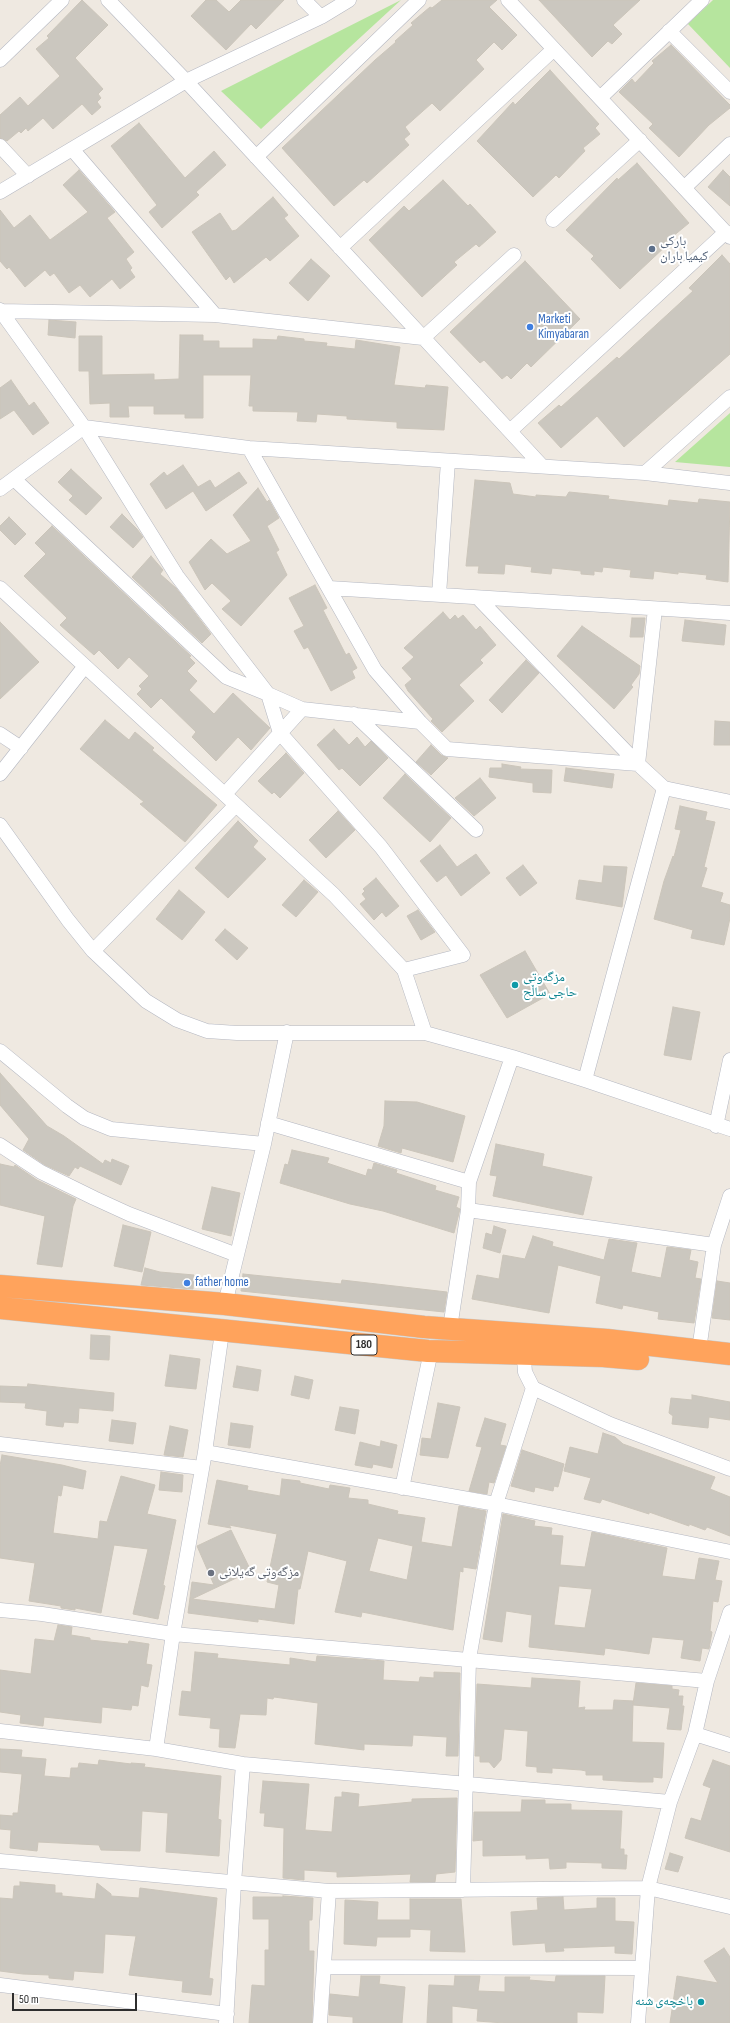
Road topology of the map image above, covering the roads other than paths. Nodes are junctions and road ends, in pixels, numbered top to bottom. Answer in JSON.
{"nodes":[{"id":1,"x":62,"y":0,"type":"edge"},
{"id":2,"x":108,"y":0,"type":"edge"},
{"id":3,"x":304,"y":0,"type":"edge"},
{"id":4,"x":350,"y":0,"type":"edge"},
{"id":5,"x":419,"y":0,"type":"edge"},
{"id":6,"x":702,"y":0,"type":"edge"},
{"id":7,"x":510,"y":1,"type":"edge"},
{"id":8,"x":320,"y":17,"type":"junction"},
{"id":9,"x":670,"y":31,"type":"junction"},
{"id":10,"x":554,"y":49,"type":"junction"},
{"id":11,"x":0,"y":60,"type":"edge"},
{"id":12,"x":186,"y":81,"type":"junction"},
{"id":13,"x":730,"y":92,"type":"edge"},
{"id":14,"x":600,"y":98,"type":"junction"},
{"id":15,"x":640,"y":140,"type":"junction"},
{"id":16,"x":730,"y":144,"type":"edge"},
{"id":17,"x":0,"y":146,"type":"edge"},
{"id":18,"x":72,"y":149,"type":"junction"},
{"id":19,"x":256,"y":157,"type":"junction"},
{"id":20,"x":28,"y":176,"type":"junction"},
{"id":21,"x":684,"y":188,"type":"junction"},
{"id":22,"x":0,"y":192,"type":"edge"},
{"id":23,"x":553,"y":220,"type":"dead end"},
{"id":24,"x":728,"y":235,"type":"edge"},
{"id":25,"x":340,"y":248,"type":"junction"},
{"id":26,"x":514,"y":254,"type":"dead end"},
{"id":27,"x":0,"y":311,"type":"edge"},
{"id":28,"x":215,"y":315,"type":"junction"},
{"id":29,"x":423,"y":338,"type":"junction"},
{"id":30,"x":730,"y":397,"type":"edge"},
{"id":31,"x":84,"y":427,"type":"junction"},
{"id":32,"x":510,"y":431,"type":"junction"},
{"id":33,"x":249,"y":448,"type":"junction"},
{"id":34,"x":448,"y":461,"type":"junction"},
{"id":35,"x":542,"y":466,"type":"junction"},
{"id":36,"x":645,"y":473,"type":"junction"},
{"id":37,"x":14,"y":478,"type":"junction"},
{"id":38,"x":730,"y":482,"type":"edge"},
{"id":39,"x":0,"y":489,"type":"edge"},
{"id":40,"x":0,"y":588,"type":"edge"},
{"id":41,"x":329,"y":588,"type":"junction"},
{"id":42,"x":439,"y":595,"type":"junction"},
{"id":43,"x":478,"y":598,"type":"junction"},
{"id":44,"x":655,"y":609,"type":"junction"},
{"id":45,"x":730,"y":613,"type":"edge"},
{"id":46,"x":85,"y":666,"type":"junction"},
{"id":47,"x":268,"y":694,"type":"junction"},
{"id":48,"x":302,"y":709,"type":"junction"},
{"id":49,"x":354,"y":714,"type":"junction"},
{"id":50,"x":420,"y":722,"type":"junction"},
{"id":51,"x":280,"y":733,"type":"junction"},
{"id":52,"x":0,"y":734,"type":"edge"},
{"id":53,"x":21,"y":748,"type":"junction"},
{"id":54,"x":638,"y":764,"type":"junction"},
{"id":55,"x":0,"y":774,"type":"edge"},
{"id":56,"x":664,"y":788,"type":"junction"},
{"id":57,"x":225,"y":794,"type":"junction"},
{"id":58,"x":730,"y":802,"type":"edge"},
{"id":59,"x":236,"y":804,"type":"junction"},
{"id":60,"x":0,"y":825,"type":"edge"},
{"id":61,"x":476,"y":830,"type":"dead end"},
{"id":62,"x":5,"y":837,"type":"edge"},
{"id":63,"x":93,"y":952,"type":"junction"},
{"id":64,"x":404,"y":970,"type":"junction"},
{"id":65,"x":287,"y":1032,"type":"junction"},
{"id":66,"x":425,"y":1033,"type":"junction"},
{"id":67,"x":0,"y":1051,"type":"edge"},
{"id":68,"x":512,"y":1057,"type":"junction"},
{"id":69,"x":730,"y":1060,"type":"edge"},
{"id":70,"x":585,"y":1080,"type":"junction"},
{"id":71,"x":268,"y":1123,"type":"junction"},
{"id":72,"x":716,"y":1126,"type":"junction"},
{"id":73,"x":730,"y":1129,"type":"edge"},
{"id":74,"x":264,"y":1144,"type":"junction"},
{"id":75,"x":0,"y":1145,"type":"edge"},
{"id":76,"x":469,"y":1182,"type":"junction"},
{"id":77,"x":730,"y":1196,"type":"edge"},
{"id":78,"x":468,"y":1210,"type":"junction"},
{"id":79,"x":714,"y":1245,"type":"junction"},
{"id":80,"x":237,"y":1255,"type":"junction"},
{"id":81,"x":0,"y":1286,"type":"edge"},
{"id":82,"x":225,"y":1304,"type":"junction"},
{"id":83,"x":0,"y":1308,"type":"edge"},
{"id":84,"x":450,"y":1328,"type":"junction"},
{"id":85,"x":222,"y":1332,"type":"junction"},
{"id":86,"x":523,"y":1344,"type":"junction"},
{"id":87,"x":700,"y":1350,"type":"junction"},
{"id":88,"x":431,"y":1351,"type":"junction"},
{"id":89,"x":730,"y":1354,"type":"edge"},
{"id":90,"x":730,"y":1367,"type":"edge"},
{"id":91,"x":533,"y":1388,"type":"junction"},
{"id":92,"x":0,"y":1444,"type":"edge"},
{"id":93,"x":205,"y":1452,"type":"junction"},
{"id":94,"x":202,"y":1468,"type":"junction"},
{"id":95,"x":730,"y":1469,"type":"edge"},
{"id":96,"x":402,"y":1488,"type":"junction"},
{"id":97,"x":496,"y":1504,"type":"junction"},
{"id":98,"x":730,"y":1552,"type":"edge"},
{"id":99,"x":0,"y":1610,"type":"edge"},
{"id":100,"x":730,"y":1612,"type":"edge"},
{"id":101,"x":173,"y":1634,"type":"junction"},
{"id":102,"x":469,"y":1659,"type":"junction"},
{"id":103,"x":707,"y":1681,"type":"junction"},
{"id":104,"x":0,"y":1731,"type":"edge"},
{"id":105,"x":695,"y":1734,"type":"junction"},
{"id":106,"x":730,"y":1745,"type":"edge"},
{"id":107,"x":156,"y":1749,"type":"junction"},
{"id":108,"x":243,"y":1764,"type":"junction"},
{"id":109,"x":466,"y":1784,"type":"junction"},
{"id":110,"x":670,"y":1802,"type":"junction"},
{"id":111,"x":0,"y":1861,"type":"edge"},
{"id":112,"x":234,"y":1883,"type":"junction"},
{"id":113,"x":648,"y":1888,"type":"junction"},
{"id":114,"x":463,"y":1890,"type":"junction"},
{"id":115,"x":329,"y":1891,"type":"junction"},
{"id":116,"x":730,"y":1907,"type":"edge"},
{"id":117,"x":324,"y":1967,"type":"junction"},
{"id":118,"x":642,"y":1968,"type":"junction"},
{"id":119,"x":0,"y":1985,"type":"edge"},
{"id":120,"x":227,"y":2018,"type":"edge"},
{"id":121,"x":320,"y":2023,"type":"edge"},
{"id":122,"x":638,"y":2023,"type":"edge"}],
"edges":[{"from":1,"to":11,"type":"street"},
{"from":2,"to":12,"type":"street"},
{"from":3,"to":8,"type":"street"},
{"from":4,"to":8,"type":"street"},
{"from":5,"to":19,"type":"street"},
{"from":6,"to":9,"type":"street"},
{"from":7,"to":10,"type":"street"},
{"from":8,"to":12,"type":"street"},
{"from":9,"to":13,"type":"street"},
{"from":9,"to":14,"type":"street"},
{"from":10,"to":14,"type":"street"},
{"from":10,"to":25,"type":"street"},
{"from":12,"to":18,"type":"street"},
{"from":12,"to":19,"type":"street"},
{"from":14,"to":15,"type":"street"},
{"from":15,"to":21,"type":"street"},
{"from":15,"to":23,"type":"street"},
{"from":16,"to":21,"type":"street"},
{"from":17,"to":20,"type":"street"},
{"from":18,"to":20,"type":"street"},
{"from":18,"to":28,"type":"street"},
{"from":19,"to":25,"type":"street"},
{"from":20,"to":22,"type":"street"},
{"from":21,"to":24,"type":"street"},
{"from":24,"to":32,"type":"street"},
{"from":25,"to":29,"type":"street"},
{"from":26,"to":29,"type":"street"},
{"from":27,"to":28,"type":"street"},
{"from":27,"to":31,"type":"street"},
{"from":28,"to":29,"type":"street"},
{"from":29,"to":32,"type":"street"},
{"from":30,"to":36,"type":"street"},
{"from":31,"to":33,"type":"street"},
{"from":31,"to":37,"type":"street"},
{"from":31,"to":47,"type":"street"},
{"from":32,"to":35,"type":"street"},
{"from":33,"to":34,"type":"street"},
{"from":33,"to":41,"type":"street"},
{"from":34,"to":35,"type":"street"},
{"from":34,"to":42,"type":"street"},
{"from":35,"to":36,"type":"street"},
{"from":36,"to":38,"type":"street"},
{"from":37,"to":39,"type":"street"},
{"from":37,"to":47,"type":"street"},
{"from":40,"to":46,"type":"street"},
{"from":41,"to":42,"type":"street"},
{"from":41,"to":50,"type":"street"},
{"from":42,"to":43,"type":"street"},
{"from":43,"to":44,"type":"street"},
{"from":43,"to":54,"type":"street"},
{"from":44,"to":45,"type":"street"},
{"from":44,"to":54,"type":"street"},
{"from":46,"to":53,"type":"street"},
{"from":46,"to":57,"type":"street"},
{"from":47,"to":48,"type":"street"},
{"from":47,"to":51,"type":"street"},
{"from":48,"to":49,"type":"street"},
{"from":48,"to":51,"type":"street"},
{"from":49,"to":50,"type":"street"},
{"from":49,"to":61,"type":"street"},
{"from":50,"to":54,"type":"street"},
{"from":51,"to":57,"type":"street"},
{"from":51,"to":64,"type":"street"},
{"from":52,"to":53,"type":"street"},
{"from":53,"to":55,"type":"street"},
{"from":54,"to":56,"type":"street"},
{"from":56,"to":58,"type":"street"},
{"from":56,"to":70,"type":"street"},
{"from":57,"to":59,"type":"street"},
{"from":59,"to":63,"type":"street"},
{"from":59,"to":64,"type":"street"},
{"from":60,"to":62,"type":"street"},
{"from":62,"to":63,"type":"street"},
{"from":63,"to":65,"type":"street"},
{"from":64,"to":66,"type":"street"},
{"from":65,"to":66,"type":"street"},
{"from":65,"to":71,"type":"street"},
{"from":66,"to":68,"type":"street"},
{"from":67,"to":74,"type":"street"},
{"from":68,"to":70,"type":"street"},
{"from":68,"to":76,"type":"street"},
{"from":69,"to":72,"type":"street"},
{"from":70,"to":72,"type":"street"},
{"from":71,"to":74,"type":"street"},
{"from":71,"to":76,"type":"street"},
{"from":72,"to":73,"type":"street"},
{"from":74,"to":80,"type":"street"},
{"from":75,"to":80,"type":"street"},
{"from":76,"to":78,"type":"street"},
{"from":77,"to":79,"type":"street"},
{"from":78,"to":79,"type":"street"},
{"from":78,"to":84,"type":"street"},
{"from":79,"to":87,"type":"street"},
{"from":80,"to":82,"type":"street"},
{"from":81,"to":82,"type":"highway","number":"180"},
{"from":82,"to":84,"type":"highway","number":"180"},
{"from":83,"to":85,"type":"highway","number":"180"},
{"from":84,"to":86,"type":"highway","number":"180"},
{"from":85,"to":88,"type":"highway","number":"180"},
{"from":85,"to":93,"type":"street"},
{"from":86,"to":87,"type":"highway","number":"180"},
{"from":86,"to":88,"type":"highway","number":"180"},
{"from":86,"to":90,"type":"highway","number":"180"},
{"from":86,"to":91,"type":"street"},
{"from":87,"to":89,"type":"highway","number":"180"},
{"from":88,"to":96,"type":"street"},
{"from":91,"to":95,"type":"street"},
{"from":91,"to":97,"type":"street"},
{"from":92,"to":94,"type":"street"},
{"from":93,"to":94,"type":"street"},
{"from":93,"to":96,"type":"street"},
{"from":94,"to":101,"type":"street"},
{"from":96,"to":97,"type":"street"},
{"from":97,"to":98,"type":"street"},
{"from":97,"to":102,"type":"street"},
{"from":99,"to":101,"type":"street"},
{"from":100,"to":103,"type":"street"},
{"from":101,"to":102,"type":"street"},
{"from":101,"to":107,"type":"street"},
{"from":102,"to":103,"type":"street"},
{"from":102,"to":109,"type":"street"},
{"from":103,"to":105,"type":"street"},
{"from":104,"to":107,"type":"street"},
{"from":105,"to":106,"type":"street"},
{"from":105,"to":110,"type":"street"},
{"from":107,"to":108,"type":"street"},
{"from":108,"to":109,"type":"street"},
{"from":108,"to":112,"type":"street"},
{"from":109,"to":110,"type":"street"},
{"from":109,"to":114,"type":"street"},
{"from":110,"to":113,"type":"street"},
{"from":111,"to":112,"type":"street"},
{"from":112,"to":115,"type":"street"},
{"from":112,"to":120,"type":"street"},
{"from":113,"to":114,"type":"street"},
{"from":113,"to":116,"type":"street"},
{"from":113,"to":118,"type":"street"},
{"from":114,"to":115,"type":"street"},
{"from":115,"to":117,"type":"street"},
{"from":117,"to":118,"type":"street"},
{"from":117,"to":121,"type":"street"},
{"from":118,"to":122,"type":"street"},
{"from":119,"to":120,"type":"street"}]}
